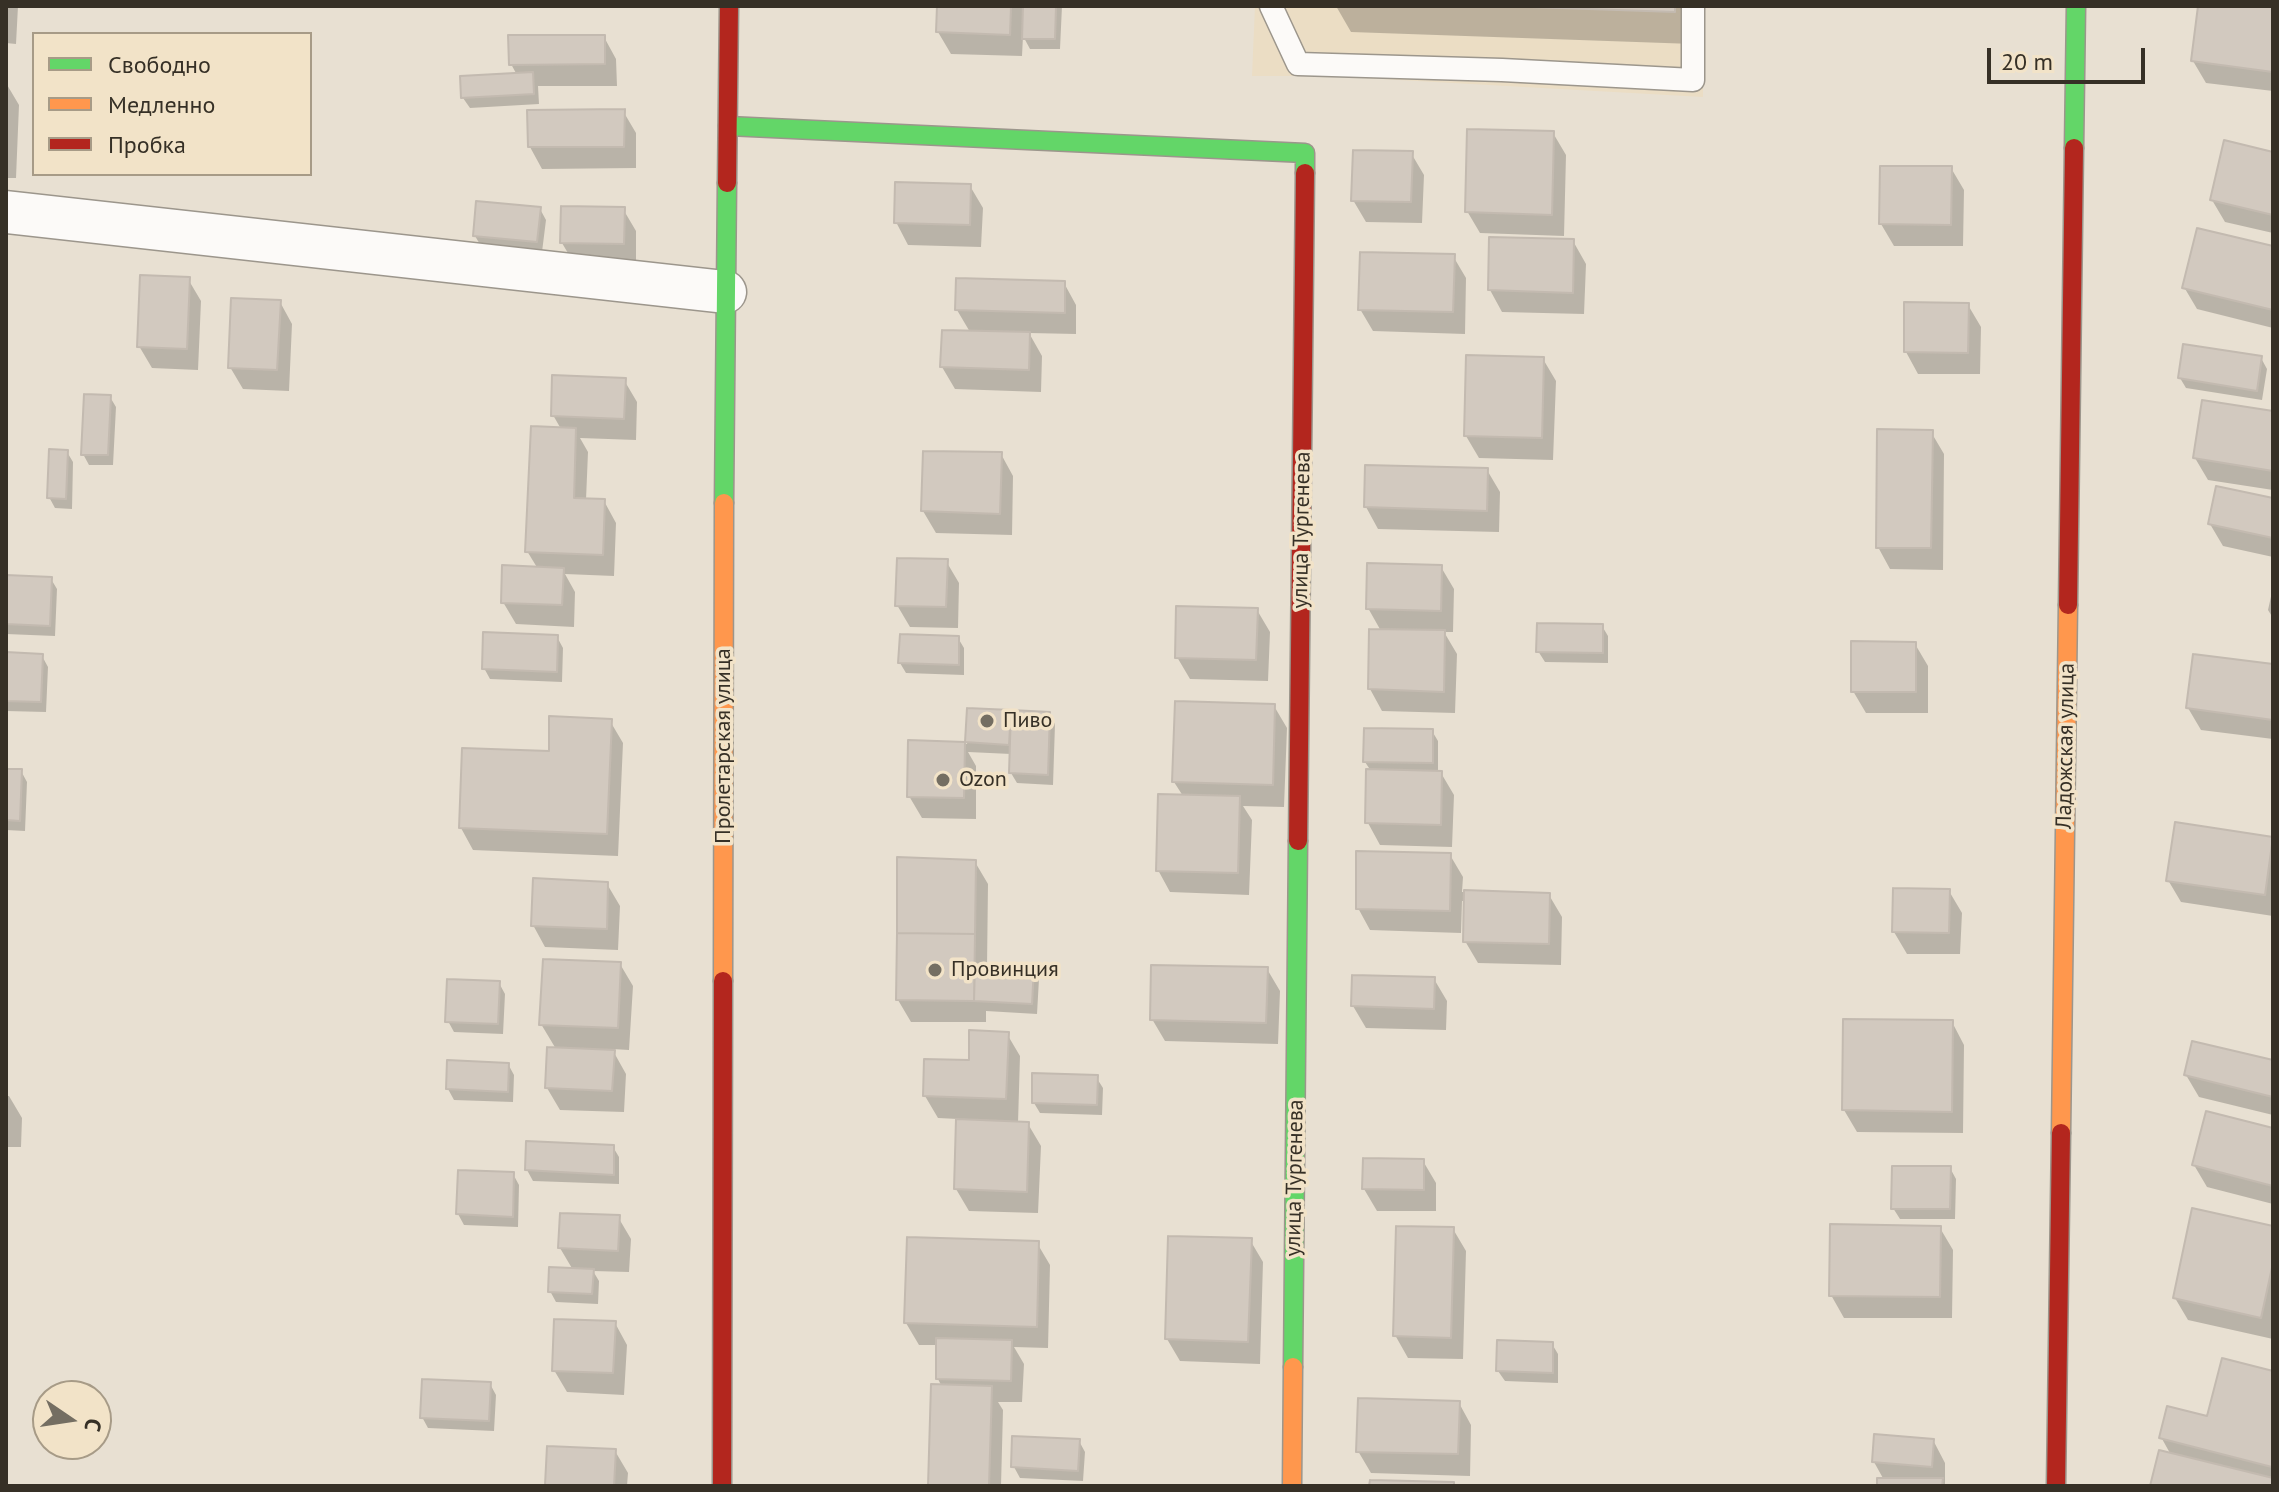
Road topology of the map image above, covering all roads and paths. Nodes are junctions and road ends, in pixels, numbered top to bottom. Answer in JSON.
{"nodes":[{"id":1,"x":729,"y":6,"type":"edge"},
{"id":2,"x":1271,"y":6,"type":"edge"},
{"id":3,"x":1693,"y":6,"type":"edge"},
{"id":4,"x":2076,"y":6,"type":"edge"},
{"id":5,"x":728,"y":126,"type":"junction"},
{"id":6,"x":6,"y":212,"type":"edge"},
{"id":7,"x":725,"y":292,"type":"junction"},
{"id":8,"x":722,"y":1486,"type":"edge"},
{"id":9,"x":1292,"y":1486,"type":"edge"},
{"id":10,"x":2056,"y":1486,"type":"edge"}],
"edges":[{"from":1,"to":5,"type":"street","name":"Пролетарская улица"},
{"from":2,"to":3,"type":"lane"},
{"from":4,"to":10,"type":"street","name":"Ладожская улица"},
{"from":5,"to":7,"type":"street","name":"Пролетарская улица"},
{"from":5,"to":9,"type":"street","name":"улица Тургенева"},
{"from":6,"to":7,"type":"street"},
{"from":7,"to":8,"type":"street","name":"Пролетарская улица"}]}
